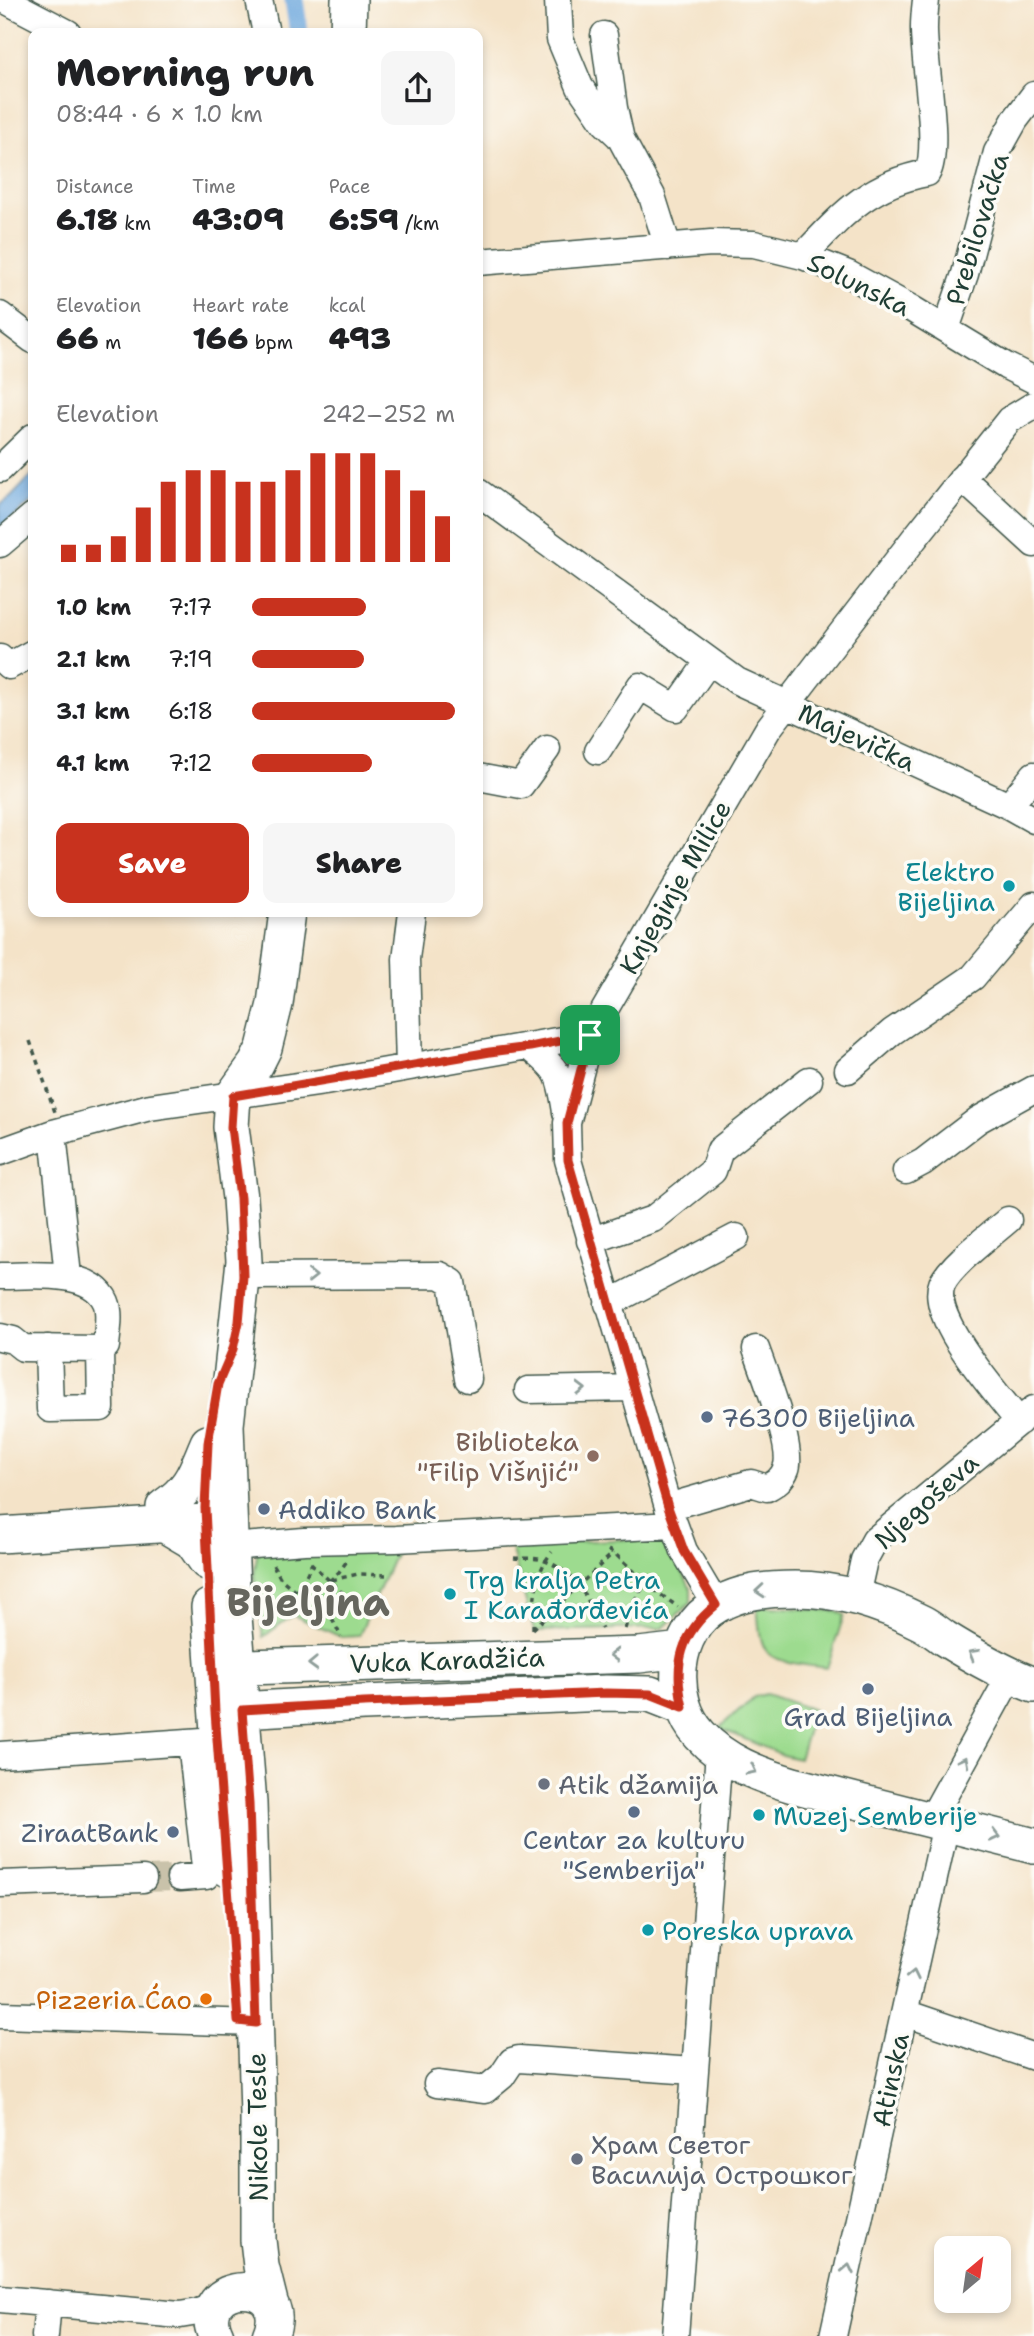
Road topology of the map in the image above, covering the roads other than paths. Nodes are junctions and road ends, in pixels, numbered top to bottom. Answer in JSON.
{"nodes":[{"id":1,"x":5,"y":0,"type":"edge"},
{"id":2,"x":259,"y":0,"type":"edge"},
{"id":3,"x":349,"y":0,"type":"edge"},
{"id":4,"x":558,"y":0,"type":"edge"},
{"id":5,"x":926,"y":0,"type":"edge"},
{"id":6,"x":58,"y":28,"type":"edge"},
{"id":7,"x":265,"y":28,"type":"edge"},
{"id":8,"x":348,"y":28,"type":"edge"},
{"id":9,"x":604,"y":35,"type":"dead end"},
{"id":10,"x":1034,"y":95,"type":"edge"},
{"id":11,"x":620,"y":137,"type":"junction"},
{"id":12,"x":668,"y":247,"type":"junction"},
{"id":13,"x":803,"y":257,"type":"junction"},
{"id":14,"x":483,"y":262,"type":"edge"},
{"id":15,"x":0,"y":315,"type":"edge"},
{"id":16,"x":946,"y":329,"type":"junction"},
{"id":17,"x":28,"y":336,"type":"edge"},
{"id":18,"x":1006,"y":366,"type":"junction"},
{"id":19,"x":1034,"y":380,"type":"edge"},
{"id":20,"x":1034,"y":405,"type":"edge"},
{"id":21,"x":1009,"y":420,"type":"junction"},
{"id":22,"x":28,"y":442,"type":"edge"},
{"id":23,"x":0,"y":469,"type":"edge"},
{"id":24,"x":962,"y":478,"type":"junction"},
{"id":25,"x":483,"y":496,"type":"edge"},
{"id":26,"x":28,"y":520,"type":"edge"},
{"id":27,"x":0,"y":544,"type":"edge"},
{"id":28,"x":1034,"y":544,"type":"edge"},
{"id":29,"x":28,"y":656,"type":"edge"},
{"id":30,"x":0,"y":658,"type":"edge"},
{"id":31,"x":709,"y":661,"type":"junction"},
{"id":32,"x":786,"y":705,"type":"junction"},
{"id":33,"x":547,"y":748,"type":"dead end"},
{"id":34,"x":598,"y":751,"type":"dead end"},
{"id":35,"x":1034,"y":775,"type":"edge"},
{"id":36,"x":483,"y":778,"type":"edge"},
{"id":37,"x":1009,"y":806,"type":"junction"},
{"id":38,"x":1034,"y":820,"type":"edge"},
{"id":39,"x":1034,"y":905,"type":"edge"},
{"id":40,"x":286,"y":917,"type":"edge"},
{"id":41,"x":411,"y":917,"type":"edge"},
{"id":42,"x":590,"y":1035,"type":"junction"},
{"id":43,"x":530,"y":1047,"type":"junction"},
{"id":44,"x":264,"y":1048,"type":"junction"},
{"id":45,"x":409,"y":1067,"type":"junction"},
{"id":46,"x":848,"y":1070,"type":"dead end"},
{"id":47,"x":809,"y":1080,"type":"dead end"},
{"id":48,"x":295,"y":1087,"type":"junction"},
{"id":49,"x":1034,"y":1089,"type":"edge"},
{"id":50,"x":232,"y":1112,"type":"junction"},
{"id":51,"x":567,"y":1123,"type":"junction"},
{"id":52,"x":57,"y":1132,"type":"junction"},
{"id":53,"x":0,"y":1152,"type":"edge"},
{"id":54,"x":906,"y":1171,"type":"dead end"},
{"id":55,"x":1008,"y":1220,"type":"dead end"},
{"id":56,"x":736,"y":1237,"type":"dead end"},
{"id":57,"x":590,"y":1241,"type":"junction"},
{"id":58,"x":0,"y":1276,"type":"edge"},
{"id":59,"x":68,"y":1276,"type":"junction"},
{"id":60,"x":243,"y":1276,"type":"junction"},
{"id":61,"x":608,"y":1304,"type":"junction"},
{"id":62,"x":0,"y":1337,"type":"edge"},
{"id":63,"x":48,"y":1348,"type":"junction"},
{"id":64,"x":100,"y":1349,"type":"junction"},
{"id":65,"x":233,"y":1349,"type":"junction"},
{"id":66,"x":756,"y":1349,"type":"dead end"},
{"id":67,"x":468,"y":1379,"type":"dead end"},
{"id":68,"x":633,"y":1388,"type":"junction"},
{"id":69,"x":528,"y":1390,"type":"dead end"},
{"id":70,"x":1027,"y":1416,"type":"edge"},
{"id":71,"x":208,"y":1443,"type":"junction"},
{"id":72,"x":0,"y":1516,"type":"edge"},
{"id":73,"x":164,"y":1516,"type":"junction"},
{"id":74,"x":671,"y":1516,"type":"junction"},
{"id":75,"x":222,"y":1527,"type":"junction"},
{"id":76,"x":0,"y":1535,"type":"edge"},
{"id":77,"x":856,"y":1596,"type":"junction"},
{"id":78,"x":716,"y":1605,"type":"junction"},
{"id":79,"x":682,"y":1650,"type":"junction"},
{"id":80,"x":225,"y":1667,"type":"junction"},
{"id":81,"x":1022,"y":1680,"type":"edge"},
{"id":82,"x":681,"y":1697,"type":"junction"},
{"id":83,"x":216,"y":1726,"type":"junction"},
{"id":84,"x":719,"y":1752,"type":"junction"},
{"id":85,"x":0,"y":1755,"type":"edge"},
{"id":86,"x":939,"y":1822,"type":"junction"},
{"id":87,"x":1034,"y":1846,"type":"edge"},
{"id":88,"x":180,"y":1878,"type":"tunnel mouth"},
{"id":89,"x":143,"y":1879,"type":"tunnel mouth"},
{"id":90,"x":0,"y":1884,"type":"edge"},
{"id":91,"x":905,"y":2013,"type":"junction"},
{"id":92,"x":0,"y":2015,"type":"edge"},
{"id":93,"x":247,"y":2022,"type":"junction"},
{"id":94,"x":1034,"y":2057,"type":"edge"},
{"id":95,"x":694,"y":2071,"type":"junction"},
{"id":96,"x":437,"y":2084,"type":"dead end"},
{"id":97,"x":0,"y":2299,"type":"edge"},
{"id":98,"x":48,"y":2304,"type":"junction"},
{"id":99,"x":219,"y":2317,"type":"edge"},
{"id":100,"x":274,"y":2329,"type":"edge"},
{"id":101,"x":45,"y":2336,"type":"edge"},
{"id":102,"x":675,"y":2336,"type":"edge"},
{"id":103,"x":833,"y":2336,"type":"edge"}],
"edges":[{"from":1,"to":6,"type":"street"},
{"from":2,"to":7,"type":"street"},
{"from":3,"to":8,"type":"main road"},
{"from":4,"to":11,"type":"street"},
{"from":5,"to":13,"type":"street"},
{"from":9,"to":11,"type":"street"},
{"from":10,"to":16,"type":"street","name":"Prebilovačka"},
{"from":11,"to":12,"type":"street"},
{"from":12,"to":13,"type":"street","name":"Solunska"},
{"from":12,"to":14,"type":"street","name":"Solunska"},
{"from":13,"to":16,"type":"street","name":"Solunska"},
{"from":15,"to":17,"type":"street"},
{"from":16,"to":18,"type":"street","name":"Solunska"},
{"from":18,"to":19,"type":"street","name":"Solunska"},
{"from":18,"to":21,"type":"street"},
{"from":20,"to":21,"type":"street"},
{"from":21,"to":24,"type":"street","name":"Knjeginje Milice"},
{"from":22,"to":23,"type":"street"},
{"from":24,"to":28,"type":"street"},
{"from":24,"to":32,"type":"street","name":"Knjeginje Milice"},
{"from":25,"to":31,"type":"street","name":"Majevička"},
{"from":26,"to":27,"type":"street"},
{"from":29,"to":30,"type":"street"},
{"from":31,"to":32,"type":"street","name":"Majevička"},
{"from":31,"to":34,"type":"street"},
{"from":32,"to":37,"type":"street","name":"Majevička"},
{"from":32,"to":42,"type":"street","name":"Knjeginje Milice"},
{"from":33,"to":36,"type":"street"},
{"from":35,"to":37,"type":"street"},
{"from":37,"to":38,"type":"street","name":"Majevička"},
{"from":39,"to":46,"type":"street"},
{"from":40,"to":44,"type":"main road"},
{"from":41,"to":45,"type":"street"},
{"from":42,"to":43,"type":"street"},
{"from":42,"to":51,"type":"street","name":"Knjeginje Milice"},
{"from":43,"to":45,"type":"street"},
{"from":43,"to":51,"type":"street"},
{"from":44,"to":48,"type":"street"},
{"from":44,"to":50,"type":"main road"},
{"from":45,"to":48,"type":"street"},
{"from":47,"to":57,"type":"street"},
{"from":48,"to":50,"type":"street"},
{"from":49,"to":54,"type":"street"},
{"from":50,"to":52,"type":"street"},
{"from":50,"to":60,"type":"main road"},
{"from":51,"to":57,"type":"street","name":"Knjeginje Milice"},
{"from":52,"to":53,"type":"street"},
{"from":52,"to":59,"type":"street"},
{"from":55,"to":70,"type":"street","name":"Njegoševa"},
{"from":56,"to":61,"type":"street"},
{"from":57,"to":61,"type":"street","name":"Knjeginje Milice"},
{"from":58,"to":59,"type":"street"},
{"from":59,"to":64,"type":"street"},
{"from":60,"to":65,"type":"main road"},
{"from":60,"to":67,"type":"street","one_way":true},
{"from":61,"to":68,"type":"street","name":"Knjeginje Milice"},
{"from":62,"to":63,"type":"street"},
{"from":63,"to":64,"type":"street"},
{"from":63,"to":64,"type":"street"},
{"from":65,"to":71,"type":"main road"},
{"from":65,"to":75,"type":"main road"},
{"from":66,"to":74,"type":"street"},
{"from":69,"to":68,"type":"street","one_way":true},
{"from":68,"to":74,"type":"street","name":"Knjeginje Milice"},
{"from":70,"to":77,"type":"street","name":"Njegoševa"},
{"from":71,"to":73,"type":"main road"},
{"from":71,"to":75,"type":"main road"},
{"from":72,"to":73,"type":"main road"},
{"from":73,"to":75,"type":"main road"},
{"from":73,"to":75,"type":"main road"},
{"from":73,"to":76,"type":"main road"},
{"from":74,"to":75,"type":"street"},
{"from":74,"to":78,"type":"street","name":"Knjeginje Milice"},
{"from":75,"to":80,"type":"main road","name":"Nikole Tesle"},
{"from":77,"to":78,"type":"main road","one_way":true},
{"from":81,"to":77,"type":"main road","one_way":true},
{"from":78,"to":79,"type":"main road"},
{"from":79,"to":80,"type":"main road","name":"Vuka Karadžića","one_way":true},
{"from":79,"to":82,"type":"main road"},
{"from":80,"to":83,"type":"main road","name":"Nikole Tesle"},
{"from":86,"to":81,"type":"street","name":"Atinska","one_way":true},
{"from":82,"to":83,"type":"main road","name":"Vuka Karadžića"},
{"from":82,"to":84,"type":"main road"},
{"from":83,"to":85,"type":"street"},
{"from":83,"to":88,"type":"street"},
{"from":83,"to":93,"type":"main road","name":"Nikole Tesle"},
{"from":84,"to":86,"type":"main road","one_way":true},
{"from":84,"to":95,"type":"street"},
{"from":86,"to":87,"type":"main road","one_way":true},
{"from":91,"to":86,"type":"street","name":"Atinska","one_way":true},
{"from":89,"to":90,"type":"street"},
{"from":91,"to":94,"type":"street"},
{"from":103,"to":91,"type":"street","name":"Atinska","one_way":true},
{"from":92,"to":93,"type":"street"},
{"from":93,"to":99,"type":"main road","name":"Nikole Tesle"},
{"from":93,"to":100,"type":"main road","name":"Nikole Tesle"},
{"from":95,"to":96,"type":"street"},
{"from":95,"to":102,"type":"street"},
{"from":97,"to":98,"type":"street"},
{"from":98,"to":99,"type":"street"},
{"from":98,"to":101,"type":"street"},
{"from":99,"to":100,"type":"main road"}]}
